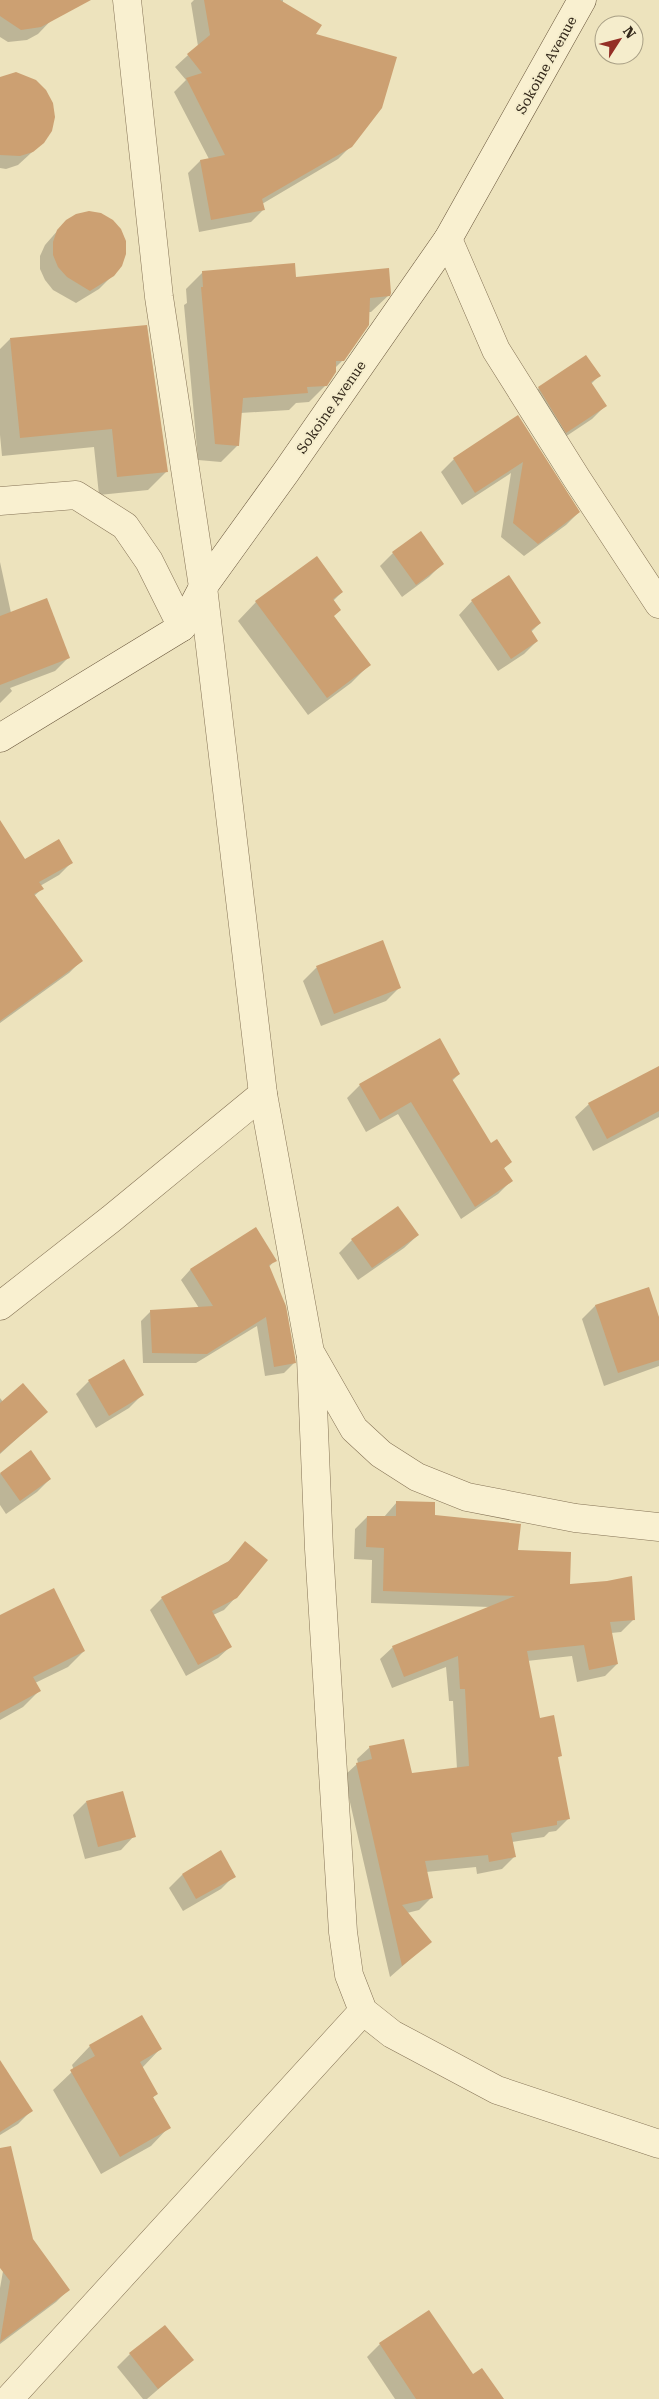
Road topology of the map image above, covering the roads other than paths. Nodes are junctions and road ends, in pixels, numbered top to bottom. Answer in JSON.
{"nodes":[{"id":1,"x":127,"y":0,"type":"edge"},
{"id":2,"x":582,"y":0,"type":"edge"},
{"id":3,"x":448,"y":239,"type":"junction"},
{"id":4,"x":0,"y":500,"type":"edge"},
{"id":5,"x":203,"y":587,"type":"junction"},
{"id":6,"x":659,"y":604,"type":"edge"},
{"id":7,"x":182,"y":627,"type":"junction"},
{"id":8,"x":0,"y":738,"type":"edge"},
{"id":9,"x":263,"y":1094,"type":"junction"},
{"id":10,"x":0,"y":1306,"type":"edge"},
{"id":11,"x":310,"y":1352,"type":"junction"},
{"id":12,"x":659,"y":1527,"type":"edge"},
{"id":13,"x":363,"y":2011,"type":"junction"},
{"id":14,"x":659,"y":2144,"type":"edge"},
{"id":15,"x":9,"y":2399,"type":"edge"}],
"edges":[{"from":1,"to":5,"type":"street"},
{"from":2,"to":3,"type":"street","name":"Sokoine Avenue"},
{"from":3,"to":5,"type":"street","name":"Sokoine Avenue"},
{"from":3,"to":6,"type":"street"},
{"from":4,"to":7,"type":"street"},
{"from":5,"to":7,"type":"street","name":"Sokoine Avenue"},
{"from":5,"to":9,"type":"street"},
{"from":7,"to":8,"type":"street"},
{"from":9,"to":10,"type":"street"},
{"from":9,"to":11,"type":"street"},
{"from":11,"to":12,"type":"street"},
{"from":11,"to":13,"type":"street"},
{"from":13,"to":14,"type":"street"},
{"from":13,"to":15,"type":"street"}]}
